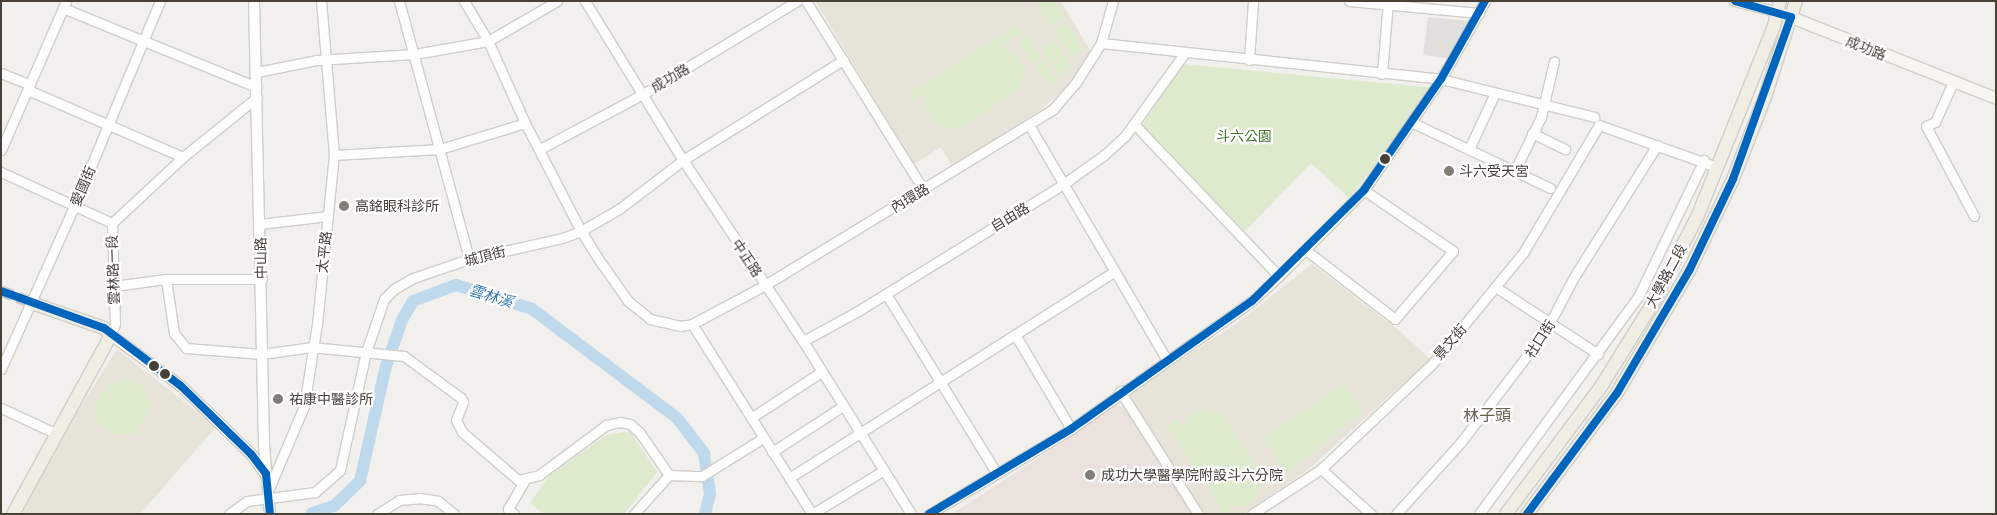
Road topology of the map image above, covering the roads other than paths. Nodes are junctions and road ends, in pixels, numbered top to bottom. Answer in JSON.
{"nodes":[{"id":1,"x":160,"y":1,"type":"edge"},
{"id":2,"x":254,"y":1,"type":"edge"},
{"id":3,"x":321,"y":1,"type":"edge"},
{"id":4,"x":399,"y":1,"type":"edge"},
{"id":5,"x":464,"y":1,"type":"edge"},
{"id":6,"x":557,"y":1,"type":"edge"},
{"id":7,"x":586,"y":1,"type":"edge"},
{"id":8,"x":797,"y":1,"type":"edge"},
{"id":9,"x":806,"y":1,"type":"edge"},
{"id":10,"x":1114,"y":1,"type":"edge"},
{"id":11,"x":1253,"y":1,"type":"edge"},
{"id":12,"x":1349,"y":1,"type":"edge"},
{"id":13,"x":1485,"y":1,"type":"edge"},
{"id":14,"x":1734,"y":1,"type":"edge"},
{"id":15,"x":1796,"y":1,"type":"edge"},
{"id":16,"x":1388,"y":2,"type":"edge"},
{"id":17,"x":64,"y":5,"type":"edge"},
{"id":18,"x":1779,"y":7,"type":"edge"},
{"id":19,"x":1479,"y":13,"type":"junction"},
{"id":20,"x":1791,"y":17,"type":"junction"},
{"id":21,"x":142,"y":39,"type":"junction"},
{"id":22,"x":488,"y":42,"type":"junction"},
{"id":23,"x":1101,"y":43,"type":"junction"},
{"id":24,"x":415,"y":54,"type":"junction"},
{"id":25,"x":1184,"y":54,"type":"junction"},
{"id":26,"x":325,"y":59,"type":"junction"},
{"id":27,"x":843,"y":60,"type":"junction"},
{"id":28,"x":1249,"y":60,"type":"junction"},
{"id":29,"x":1554,"y":61,"type":"dead end"},
{"id":30,"x":257,"y":72,"type":"junction"},
{"id":31,"x":1,"y":73,"type":"edge"},
{"id":32,"x":1382,"y":74,"type":"junction"},
{"id":33,"x":1441,"y":79,"type":"junction"},
{"id":34,"x":1953,"y":82,"type":"junction"},
{"id":35,"x":29,"y":88,"type":"junction"},
{"id":36,"x":257,"y":92,"type":"junction"},
{"id":37,"x":1495,"y":93,"type":"junction"},
{"id":38,"x":643,"y":94,"type":"junction"},
{"id":39,"x":1996,"y":98,"type":"edge"},
{"id":40,"x":1545,"y":105,"type":"junction"},
{"id":41,"x":1412,"y":122,"type":"junction"},
{"id":42,"x":1596,"y":122,"type":"junction"},
{"id":43,"x":525,"y":123,"type":"junction"},
{"id":44,"x":108,"y":124,"type":"junction"},
{"id":45,"x":1134,"y":124,"type":"junction"},
{"id":46,"x":1028,"y":125,"type":"junction"},
{"id":47,"x":1532,"y":133,"type":"junction"},
{"id":48,"x":1657,"y":144,"type":"junction"},
{"id":49,"x":440,"y":149,"type":"junction"},
{"id":50,"x":540,"y":149,"type":"junction"},
{"id":51,"x":1469,"y":149,"type":"junction"},
{"id":52,"x":1565,"y":149,"type":"dead end"},
{"id":53,"x":1,"y":150,"type":"edge"},
{"id":54,"x":334,"y":155,"type":"junction"},
{"id":55,"x":183,"y":157,"type":"junction"},
{"id":56,"x":683,"y":160,"type":"junction"},
{"id":57,"x":1704,"y":160,"type":"junction"},
{"id":58,"x":1717,"y":167,"type":"junction"},
{"id":59,"x":1515,"y":170,"type":"junction"},
{"id":60,"x":1,"y":172,"type":"edge"},
{"id":61,"x":1062,"y":186,"type":"junction"},
{"id":62,"x":1550,"y":188,"type":"dead end"},
{"id":63,"x":923,"y":190,"type":"junction"},
{"id":64,"x":1364,"y":190,"type":"junction"},
{"id":65,"x":76,"y":204,"type":"junction"},
{"id":66,"x":328,"y":216,"type":"junction"},
{"id":67,"x":1974,"y":216,"type":"dead end"},
{"id":68,"x":112,"y":222,"type":"junction"},
{"id":69,"x":260,"y":224,"type":"junction"},
{"id":70,"x":581,"y":231,"type":"junction"},
{"id":71,"x":1307,"y":251,"type":"junction"},
{"id":72,"x":469,"y":259,"type":"junction"},
{"id":73,"x":1115,"y":271,"type":"junction"},
{"id":74,"x":1279,"y":276,"type":"junction"},
{"id":75,"x":166,"y":279,"type":"junction"},
{"id":76,"x":262,"y":279,"type":"junction"},
{"id":77,"x":765,"y":285,"type":"junction"},
{"id":78,"x":114,"y":286,"type":"junction"},
{"id":79,"x":1497,"y":288,"type":"junction"},
{"id":80,"x":886,"y":294,"type":"junction"},
{"id":81,"x":32,"y":303,"type":"junction"},
{"id":82,"x":692,"y":324,"type":"junction"},
{"id":83,"x":1550,"y":325,"type":"junction"},
{"id":84,"x":1633,"y":334,"type":"junction"},
{"id":85,"x":111,"y":335,"type":"junction"},
{"id":86,"x":1016,"y":336,"type":"junction"},
{"id":87,"x":803,"y":341,"type":"junction"},
{"id":88,"x":1647,"y":341,"type":"junction"},
{"id":89,"x":311,"y":347,"type":"junction"},
{"id":90,"x":366,"y":352,"type":"junction"},
{"id":91,"x":262,"y":354,"type":"junction"},
{"id":92,"x":1598,"y":354,"type":"junction"},
{"id":93,"x":1167,"y":360,"type":"junction"},
{"id":94,"x":1,"y":369,"type":"edge"},
{"id":95,"x":821,"y":372,"type":"junction"},
{"id":96,"x":939,"y":383,"type":"junction"},
{"id":97,"x":1120,"y":391,"type":"junction"},
{"id":98,"x":843,"y":406,"type":"junction"},
{"id":99,"x":1,"y":408,"type":"edge"},
{"id":100,"x":751,"y":418,"type":"junction"},
{"id":101,"x":1071,"y":429,"type":"junction"},
{"id":102,"x":862,"y":433,"type":"junction"},
{"id":103,"x":56,"y":434,"type":"junction"},
{"id":104,"x":762,"y":438,"type":"junction"},
{"id":105,"x":772,"y":452,"type":"junction"},
{"id":106,"x":1321,"y":469,"type":"junction"},
{"id":107,"x":884,"y":470,"type":"junction"},
{"id":108,"x":996,"y":472,"type":"junction"},
{"id":109,"x":266,"y":474,"type":"junction"},
{"id":110,"x":669,"y":475,"type":"junction"},
{"id":111,"x":789,"y":478,"type":"junction"},
{"id":112,"x":525,"y":480,"type":"junction"},
{"id":113,"x":267,"y":497,"type":"junction"},
{"id":114,"x":13,"y":514,"type":"edge"},
{"id":115,"x":229,"y":514,"type":"edge"},
{"id":116,"x":270,"y":514,"type":"edge"},
{"id":117,"x":377,"y":514,"type":"edge"},
{"id":118,"x":454,"y":514,"type":"edge"},
{"id":119,"x":514,"y":514,"type":"edge"},
{"id":120,"x":634,"y":514,"type":"edge"},
{"id":121,"x":812,"y":514,"type":"edge"},
{"id":122,"x":911,"y":514,"type":"edge"},
{"id":123,"x":929,"y":514,"type":"edge"},
{"id":124,"x":1198,"y":514,"type":"edge"},
{"id":125,"x":1252,"y":514,"type":"edge"},
{"id":126,"x":1370,"y":514,"type":"edge"},
{"id":127,"x":1396,"y":514,"type":"edge"},
{"id":128,"x":1479,"y":514,"type":"edge"},
{"id":129,"x":1506,"y":514,"type":"edge"},
{"id":130,"x":1527,"y":514,"type":"edge"}],
"edges":[{"from":1,"to":21,"type":"street","name":"愛國街"},
{"from":2,"to":30,"type":"street","name":"中山路"},
{"from":3,"to":26,"type":"street","name":"太平路"},
{"from":4,"to":24,"type":"street"},
{"from":5,"to":22,"type":"street"},
{"from":6,"to":22,"type":"street"},
{"from":7,"to":38,"type":"street","name":"中正路"},
{"from":8,"to":38,"type":"street","name":"成功路"},
{"from":9,"to":27,"type":"street"},
{"from":10,"to":23,"type":"street","name":"內環路"},
{"from":11,"to":28,"type":"street"},
{"from":12,"to":16,"type":"street"},
{"from":13,"to":19,"type":"street"},
{"from":14,"to":18,"type":"street","name":"成功路"},
{"from":15,"to":20,"type":"main road","name":"大學路二段"},
{"from":16,"to":19,"type":"street"},
{"from":16,"to":32,"type":"street"},
{"from":17,"to":21,"type":"street"},
{"from":17,"to":35,"type":"street"},
{"from":18,"to":20,"type":"main road","name":"成功路"},
{"from":18,"to":58,"type":"main road","name":"大學路二段"},
{"from":19,"to":33,"type":"street"},
{"from":20,"to":34,"type":"main road","name":"成功路"},
{"from":20,"to":88,"type":"main road","name":"大學路二段"},
{"from":21,"to":36,"type":"street"},
{"from":21,"to":44,"type":"street","name":"愛國街"},
{"from":22,"to":24,"type":"street"},
{"from":22,"to":43,"type":"street"},
{"from":23,"to":25,"type":"street"},
{"from":23,"to":46,"type":"street","name":"內環路"},
{"from":24,"to":26,"type":"street"},
{"from":24,"to":49,"type":"street"},
{"from":25,"to":28,"type":"street"},
{"from":25,"to":45,"type":"street","name":"自由路"},
{"from":26,"to":30,"type":"street"},
{"from":26,"to":54,"type":"street","name":"太平路"},
{"from":27,"to":56,"type":"street","name":"城頂街"},
{"from":27,"to":63,"type":"street"},
{"from":28,"to":32,"type":"street"},
{"from":29,"to":40,"type":"street"},
{"from":30,"to":36,"type":"street","name":"中山路"},
{"from":31,"to":35,"type":"street"},
{"from":32,"to":33,"type":"street"},
{"from":33,"to":37,"type":"street"},
{"from":33,"to":41,"type":"street"},
{"from":34,"to":39,"type":"main road","name":"成功路"},
{"from":34,"to":67,"type":"street"},
{"from":35,"to":44,"type":"street"},
{"from":35,"to":53,"type":"street"},
{"from":36,"to":55,"type":"street","name":"雲林路一段"},
{"from":36,"to":69,"type":"street","name":"中山路"},
{"from":37,"to":40,"type":"street"},
{"from":37,"to":51,"type":"street"},
{"from":38,"to":50,"type":"street","name":"成功路"},
{"from":38,"to":56,"type":"street","name":"中正路"},
{"from":40,"to":42,"type":"street"},
{"from":40,"to":47,"type":"street"},
{"from":41,"to":51,"type":"street"},
{"from":41,"to":64,"type":"street"},
{"from":42,"to":48,"type":"street"},
{"from":42,"to":79,"type":"street","name":"景文街"},
{"from":43,"to":49,"type":"street"},
{"from":43,"to":50,"type":"street"},
{"from":44,"to":55,"type":"street"},
{"from":44,"to":65,"type":"street","name":"愛國街"},
{"from":45,"to":61,"type":"street","name":"自由路"},
{"from":45,"to":74,"type":"street"},
{"from":46,"to":61,"type":"street"},
{"from":46,"to":63,"type":"street","name":"內環路"},
{"from":47,"to":52,"type":"street"},
{"from":47,"to":59,"type":"street"},
{"from":48,"to":57,"type":"street"},
{"from":48,"to":83,"type":"street","name":"社口街"},
{"from":49,"to":54,"type":"street"},
{"from":49,"to":72,"type":"street"},
{"from":50,"to":70,"type":"street"},
{"from":51,"to":59,"type":"street"},
{"from":54,"to":66,"type":"street","name":"太平路"},
{"from":55,"to":68,"type":"street","name":"雲林路一段"},
{"from":56,"to":70,"type":"street","name":"城頂街"},
{"from":56,"to":77,"type":"street","name":"中正路"},
{"from":57,"to":58,"type":"street"},
{"from":57,"to":92,"type":"street","name":"大學路二段"},
{"from":58,"to":84,"type":"main road","name":"大學路二段"},
{"from":59,"to":62,"type":"street"},
{"from":60,"to":65,"type":"street"},
{"from":61,"to":73,"type":"street"},
{"from":61,"to":80,"type":"street","name":"自由路"},
{"from":63,"to":77,"type":"street","name":"內環路"},
{"from":64,"to":71,"type":"street"},
{"from":64,"to":71,"type":"street"},
{"from":65,"to":68,"type":"street"},
{"from":65,"to":81,"type":"street","name":"愛國街"},
{"from":66,"to":69,"type":"street"},
{"from":66,"to":89,"type":"street","name":"太平路"},
{"from":68,"to":78,"type":"street","name":"雲林路一段"},
{"from":69,"to":76,"type":"street","name":"中山路"},
{"from":70,"to":72,"type":"street","name":"城頂街"},
{"from":70,"to":82,"type":"street"},
{"from":71,"to":74,"type":"street"},
{"from":72,"to":90,"type":"street","name":"城頂街"},
{"from":73,"to":86,"type":"street"},
{"from":73,"to":93,"type":"street"},
{"from":74,"to":93,"type":"street"},
{"from":75,"to":76,"type":"street"},
{"from":75,"to":78,"type":"street"},
{"from":75,"to":91,"type":"street"},
{"from":76,"to":91,"type":"street","name":"中山路"},
{"from":77,"to":82,"type":"street","name":"內環路"},
{"from":77,"to":87,"type":"street","name":"中正路"},
{"from":78,"to":85,"type":"street","name":"雲林路一段"},
{"from":79,"to":83,"type":"street"},
{"from":79,"to":106,"type":"street","name":"景文街"},
{"from":80,"to":87,"type":"street","name":"自由路"},
{"from":80,"to":96,"type":"street"},
{"from":81,"to":85,"type":"main road"},
{"from":81,"to":94,"type":"street","name":"愛國街"},
{"from":82,"to":100,"type":"street"},
{"from":83,"to":92,"type":"street"},
{"from":83,"to":127,"type":"street","name":"社口街"},
{"from":84,"to":88,"type":"main road"},
{"from":84,"to":129,"type":"main road","name":"大學路二段"},
{"from":85,"to":103,"type":"main road","name":"雲林路一段"},
{"from":85,"to":109,"type":"street"},
{"from":86,"to":96,"type":"street"},
{"from":86,"to":101,"type":"street"},
{"from":87,"to":95,"type":"street","name":"中正路"},
{"from":88,"to":130,"type":"main road","name":"大學路二段"},
{"from":89,"to":90,"type":"street"},
{"from":89,"to":91,"type":"street"},
{"from":89,"to":113,"type":"street","name":"太平路"},
{"from":90,"to":112,"type":"street"},
{"from":90,"to":113,"type":"street","name":"城頂街"},
{"from":91,"to":109,"type":"street","name":"中山路"},
{"from":92,"to":128,"type":"street","name":"大學路二段"},
{"from":93,"to":97,"type":"street"},
{"from":95,"to":98,"type":"street","name":"中正路"},
{"from":95,"to":100,"type":"street"},
{"from":96,"to":102,"type":"street"},
{"from":96,"to":108,"type":"street"},
{"from":97,"to":101,"type":"street"},
{"from":97,"to":124,"type":"street"},
{"from":98,"to":102,"type":"street","name":"中正路"},
{"from":98,"to":105,"type":"street"},
{"from":99,"to":103,"type":"street"},
{"from":100,"to":104,"type":"street"},
{"from":101,"to":108,"type":"street"},
{"from":102,"to":107,"type":"street","name":"中正路"},
{"from":102,"to":111,"type":"street"},
{"from":103,"to":114,"type":"main road","name":"雲林路一段"},
{"from":104,"to":105,"type":"street"},
{"from":104,"to":110,"type":"street"},
{"from":105,"to":111,"type":"street"},
{"from":106,"to":125,"type":"street","name":"景文街"},
{"from":106,"to":126,"type":"street"},
{"from":107,"to":121,"type":"street"},
{"from":107,"to":122,"type":"street","name":"中正路"},
{"from":108,"to":123,"type":"street"},
{"from":109,"to":113,"type":"street","name":"中山路"},
{"from":110,"to":112,"type":"street"},
{"from":110,"to":120,"type":"street"},
{"from":111,"to":121,"type":"street"},
{"from":112,"to":119,"type":"street"},
{"from":113,"to":115,"type":"street","name":"城頂街"},
{"from":113,"to":116,"type":"street","name":"中山路"},
{"from":117,"to":118,"type":"street"}]}
